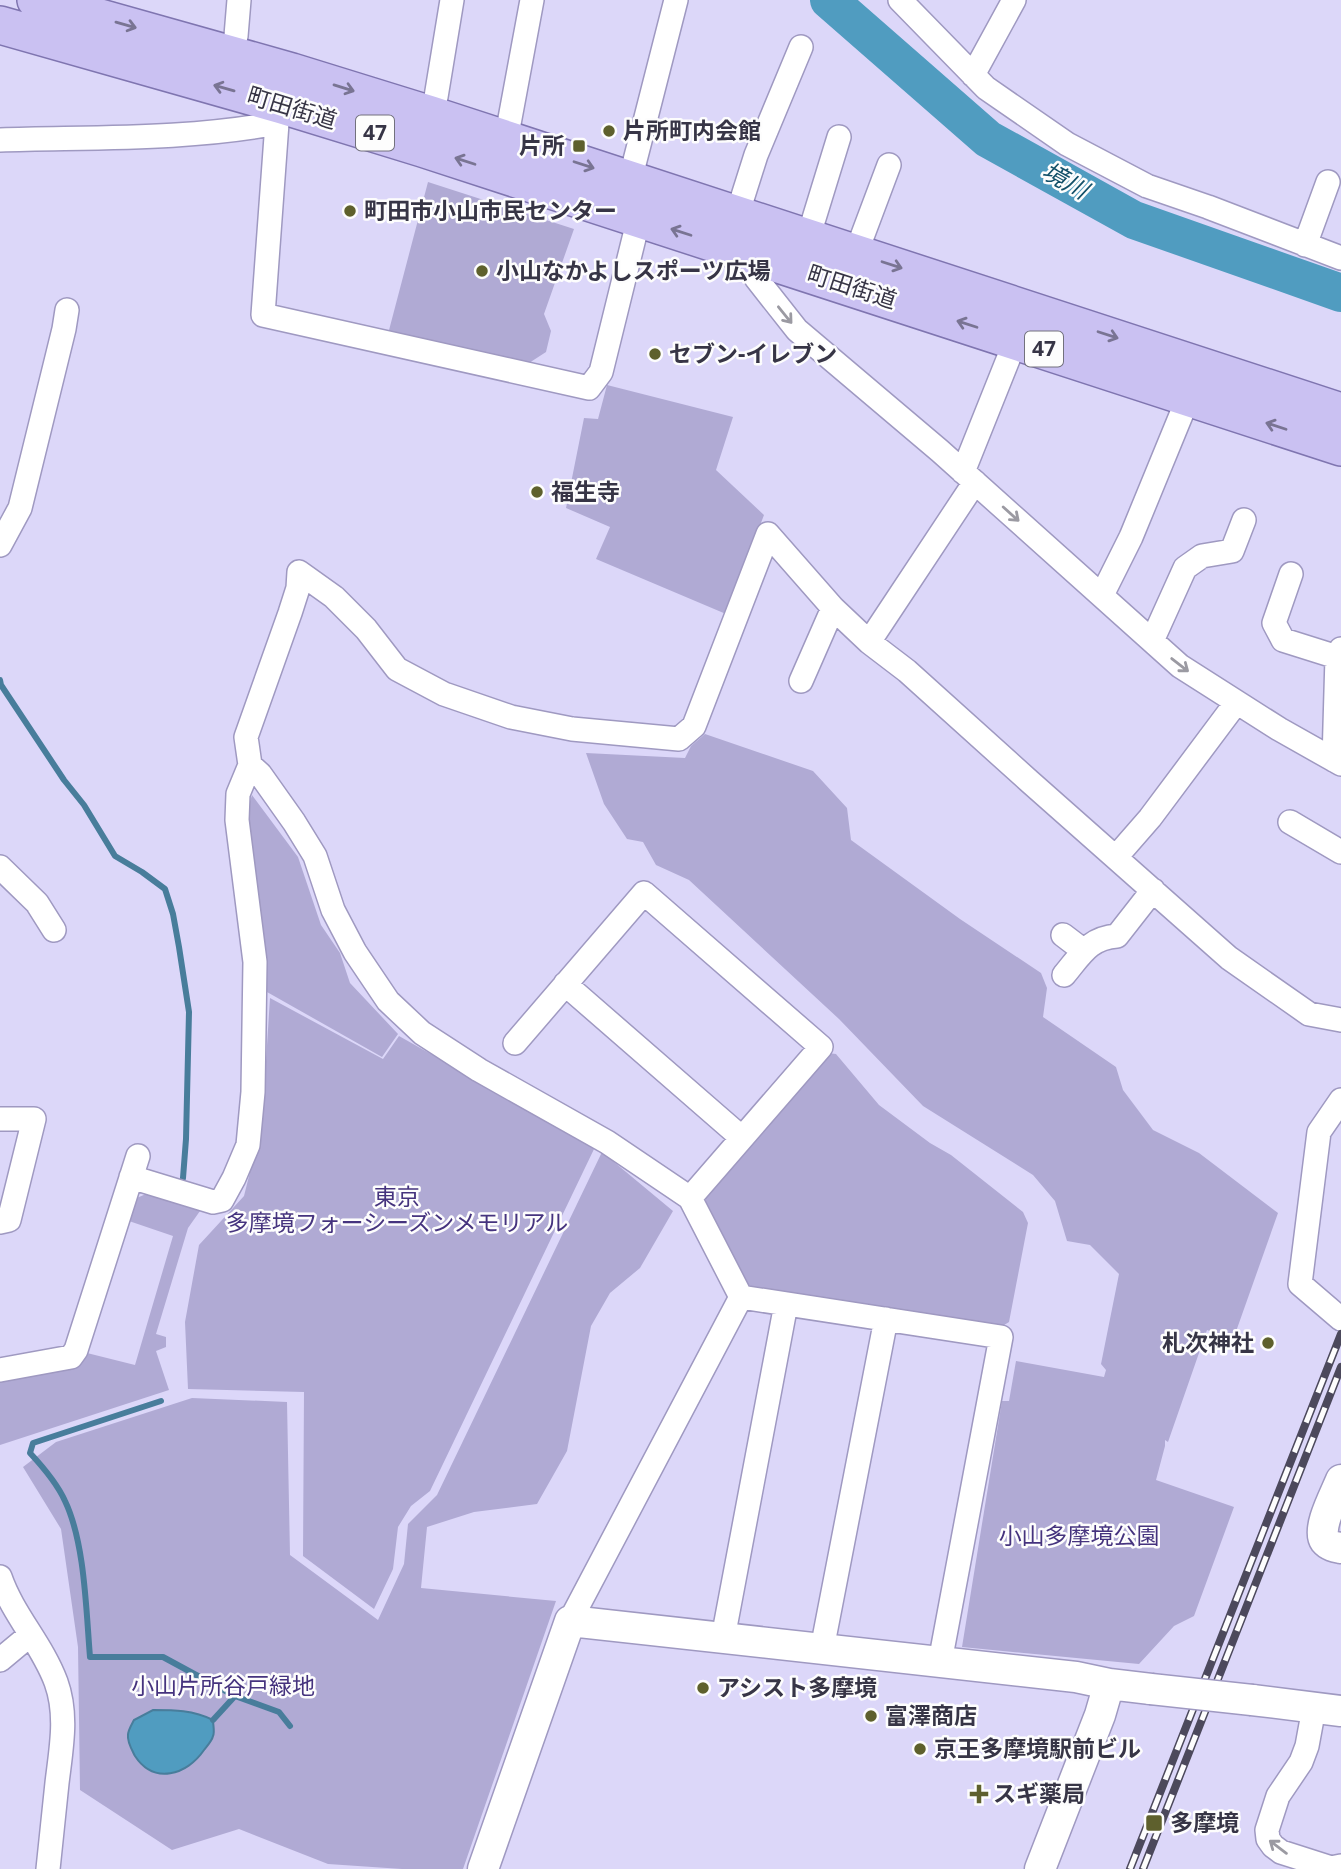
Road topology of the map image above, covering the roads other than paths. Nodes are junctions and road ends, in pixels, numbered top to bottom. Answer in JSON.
{"nodes":[{"id":1,"x":36,"y":0,"type":"edge"},
{"id":2,"x":239,"y":0,"type":"edge"},
{"id":3,"x":452,"y":0,"type":"edge"},
{"id":4,"x":532,"y":0,"type":"edge"},
{"id":5,"x":676,"y":0,"type":"edge"},
{"id":6,"x":900,"y":0,"type":"edge"},
{"id":7,"x":1014,"y":0,"type":"edge"},
{"id":8,"x":88,"y":7,"type":"edge"},
{"id":9,"x":0,"y":25,"type":"edge"},
{"id":10,"x":801,"y":47,"type":"dead end"},
{"id":11,"x":231,"y":54,"type":"junction"},
{"id":12,"x":973,"y":75,"type":"junction"},
{"id":13,"x":283,"y":100,"type":"junction"},
{"id":14,"x":427,"y":132,"type":"junction"},
{"id":15,"x":839,"y":136,"type":"dead end"},
{"id":16,"x":0,"y":140,"type":"edge"},
{"id":17,"x":506,"y":140,"type":"junction"},
{"id":18,"x":889,"y":165,"type":"dead end"},
{"id":19,"x":630,"y":180,"type":"junction"},
{"id":20,"x":1328,"y":182,"type":"dead end"},
{"id":21,"x":737,"y":215,"type":"junction"},
{"id":22,"x":639,"y":218,"type":"junction"},
{"id":23,"x":808,"y":238,"type":"junction"},
{"id":24,"x":767,"y":242,"type":"junction"},
{"id":25,"x":1305,"y":245,"type":"junction"},
{"id":26,"x":856,"y":253,"type":"junction"},
{"id":27,"x":1341,"y":258,"type":"edge"},
{"id":28,"x":66,"y":310,"type":"dead end"},
{"id":29,"x":1022,"y":325,"type":"junction"},
{"id":30,"x":1195,"y":381,"type":"junction"},
{"id":31,"x":1341,"y":412,"type":"edge"},
{"id":32,"x":1341,"y":447,"type":"edge"},
{"id":33,"x":969,"y":477,"type":"junction"},
{"id":34,"x":1244,"y":520,"type":"dead end"},
{"id":35,"x":0,"y":545,"type":"edge"},
{"id":36,"x":1291,"y":575,"type":"dead end"},
{"id":37,"x":1102,"y":595,"type":"junction"},
{"id":38,"x":833,"y":608,"type":"junction"},
{"id":39,"x":1152,"y":641,"type":"junction"},
{"id":40,"x":869,"y":642,"type":"junction"},
{"id":41,"x":1339,"y":653,"type":"edge"},
{"id":42,"x":800,"y":681,"type":"dead end"},
{"id":43,"x":1237,"y":703,"type":"junction"},
{"id":44,"x":1338,"y":762,"type":"edge"},
{"id":45,"x":250,"y":765,"type":"junction"},
{"id":46,"x":1290,"y":822,"type":"dead end"},
{"id":47,"x":1341,"y":852,"type":"edge"},
{"id":48,"x":1116,"y":857,"type":"junction"},
{"id":49,"x":0,"y":867,"type":"edge"},
{"id":50,"x":1153,"y":890,"type":"junction"},
{"id":51,"x":54,"y":930,"type":"dead end"},
{"id":52,"x":1063,"y":935,"type":"dead end"},
{"id":53,"x":1084,"y":951,"type":"junction"},
{"id":54,"x":1064,"y":975,"type":"dead end"},
{"id":55,"x":565,"y":984,"type":"junction"},
{"id":56,"x":1341,"y":1020,"type":"edge"},
{"id":57,"x":515,"y":1042,"type":"dead end"},
{"id":58,"x":1341,"y":1100,"type":"edge"},
{"id":59,"x":0,"y":1119,"type":"edge"},
{"id":60,"x":742,"y":1138,"type":"junction"},
{"id":61,"x":690,"y":1198,"type":"junction"},
{"id":62,"x":0,"y":1222,"type":"edge"},
{"id":63,"x":741,"y":1297,"type":"junction"},
{"id":64,"x":786,"y":1304,"type":"junction"},
{"id":65,"x":886,"y":1319,"type":"junction"},
{"id":66,"x":1341,"y":1320,"type":"edge"},
{"id":67,"x":0,"y":1370,"type":"edge"},
{"id":68,"x":1341,"y":1480,"type":"edge"},
{"id":69,"x":1341,"y":1548,"type":"edge"},
{"id":70,"x":2,"y":1588,"type":"edge"},
{"id":71,"x":570,"y":1621,"type":"junction"},
{"id":72,"x":30,"y":1635,"type":"junction"},
{"id":73,"x":723,"y":1638,"type":"junction"},
{"id":74,"x":822,"y":1649,"type":"junction"},
{"id":75,"x":0,"y":1660,"type":"edge"},
{"id":76,"x":940,"y":1662,"type":"junction"},
{"id":77,"x":1108,"y":1684,"type":"junction"},
{"id":78,"x":1328,"y":1709,"type":"edge"},
{"id":79,"x":1341,"y":1866,"type":"edge"},
{"id":80,"x":48,"y":1869,"type":"edge"},
{"id":81,"x":483,"y":1869,"type":"edge"},
{"id":82,"x":1040,"y":1869,"type":"edge"}],
"edges":[{"from":1,"to":8,"type":"main road","name":"町田街道","number":"47"},
{"from":2,"to":11,"type":"street"},
{"from":3,"to":14,"type":"street"},
{"from":4,"to":17,"type":"street"},
{"from":5,"to":19,"type":"street"},
{"from":6,"to":12,"type":"street"},
{"from":7,"to":12,"type":"street"},
{"from":8,"to":11,"type":"main road","name":"町田街道","number":"47","one_way":true},
{"from":13,"to":9,"type":"main road","name":"町田街道","number":"47","one_way":true},
{"from":10,"to":21,"type":"street"},
{"from":11,"to":13,"type":"main road","name":"町田街道","number":"47"},
{"from":12,"to":25,"type":"street"},
{"from":13,"to":14,"type":"main road","name":"町田街道","number":"47"},
{"from":13,"to":16,"type":"street"},
{"from":13,"to":22,"type":"street"},
{"from":14,"to":17,"type":"main road","name":"町田街道","number":"47"},
{"from":22,"to":14,"type":"main road","name":"町田街道","number":"47","one_way":true},
{"from":15,"to":23,"type":"street"},
{"from":17,"to":19,"type":"main road","name":"町田街道","number":"47","one_way":true},
{"from":18,"to":26,"type":"street"},
{"from":19,"to":21,"type":"main road","name":"町田街道","number":"47"},
{"from":20,"to":25,"type":"street"},
{"from":21,"to":24,"type":"main road","name":"町田街道","number":"47"},
{"from":24,"to":22,"type":"main road","name":"町田街道","number":"47","one_way":true},
{"from":23,"to":24,"type":"main road","name":"町田街道","number":"47"},
{"from":23,"to":26,"type":"main road","name":"町田街道","number":"47"},
{"from":29,"to":24,"type":"main road","name":"町田街道","number":"47","one_way":true},
{"from":24,"to":33,"type":"street","one_way":true},
{"from":25,"to":27,"type":"street"},
{"from":26,"to":29,"type":"main road","name":"町田街道","number":"47","one_way":true},
{"from":28,"to":35,"type":"street"},
{"from":29,"to":30,"type":"main road","name":"町田街道","number":"47"},
{"from":29,"to":33,"type":"street"},
{"from":30,"to":31,"type":"main road","name":"町田街道","number":"47"},
{"from":32,"to":30,"type":"main road","name":"町田街道","number":"47","one_way":true},
{"from":30,"to":37,"type":"street"},
{"from":33,"to":37,"type":"street","one_way":true},
{"from":33,"to":40,"type":"street"},
{"from":34,"to":39,"type":"street"},
{"from":36,"to":41,"type":"street"},
{"from":37,"to":39,"type":"street"},
{"from":38,"to":40,"type":"street"},
{"from":38,"to":42,"type":"street"},
{"from":38,"to":45,"type":"street"},
{"from":39,"to":43,"type":"street","one_way":true},
{"from":40,"to":48,"type":"street"},
{"from":41,"to":44,"type":"street"},
{"from":43,"to":44,"type":"street"},
{"from":43,"to":48,"type":"street"},
{"from":45,"to":61,"type":"street"},
{"from":45,"to":67,"type":"street"},
{"from":46,"to":47,"type":"street"},
{"from":48,"to":50,"type":"street"},
{"from":49,"to":51,"type":"street"},
{"from":50,"to":53,"type":"street"},
{"from":50,"to":56,"type":"street"},
{"from":52,"to":53,"type":"street"},
{"from":53,"to":54,"type":"street"},
{"from":55,"to":57,"type":"street"},
{"from":55,"to":60,"type":"street"},
{"from":55,"to":60,"type":"street"},
{"from":58,"to":66,"type":"street"},
{"from":59,"to":62,"type":"street"},
{"from":60,"to":61,"type":"street"},
{"from":61,"to":63,"type":"street"},
{"from":63,"to":64,"type":"street"},
{"from":63,"to":71,"type":"street"},
{"from":64,"to":65,"type":"street"},
{"from":64,"to":73,"type":"street"},
{"from":65,"to":74,"type":"street"},
{"from":65,"to":76,"type":"street"},
{"from":68,"to":69,"type":"street"},
{"from":70,"to":72,"type":"street"},
{"from":71,"to":73,"type":"street"},
{"from":71,"to":81,"type":"street"},
{"from":72,"to":75,"type":"street"},
{"from":72,"to":80,"type":"street"},
{"from":73,"to":74,"type":"street"},
{"from":74,"to":76,"type":"street"},
{"from":76,"to":77,"type":"street"},
{"from":77,"to":78,"type":"street","bridge":true},
{"from":77,"to":82,"type":"street"},
{"from":79,"to":78,"type":"street","one_way":true}]}
